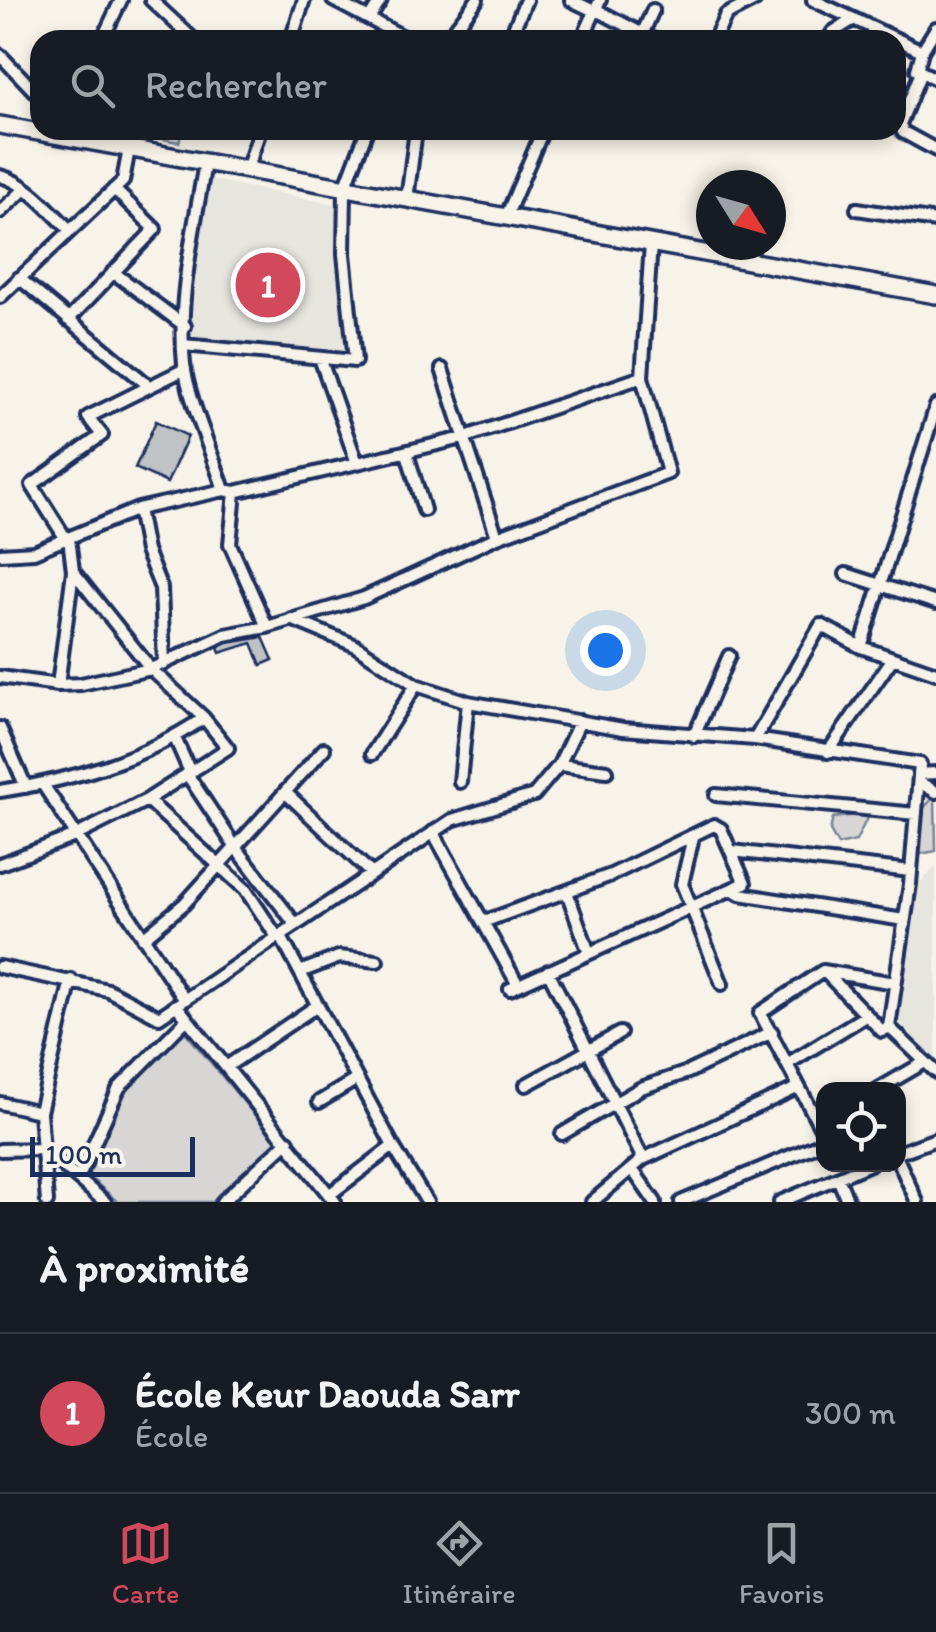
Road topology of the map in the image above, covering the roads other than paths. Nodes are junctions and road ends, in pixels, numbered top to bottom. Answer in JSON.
{"nodes":[{"id":1,"x":122,"y":0,"type":"edge"},
{"id":2,"x":151,"y":0,"type":"edge"},
{"id":3,"x":304,"y":0,"type":"edge"},
{"id":4,"x":332,"y":0,"type":"edge"},
{"id":5,"x":381,"y":0,"type":"edge"},
{"id":6,"x":477,"y":0,"type":"edge"},
{"id":7,"x":526,"y":0,"type":"edge"},
{"id":8,"x":571,"y":0,"type":"edge"},
{"id":9,"x":755,"y":0,"type":"edge"},
{"id":10,"x":813,"y":0,"type":"edge"},
{"id":11,"x":596,"y":7,"type":"edge"},
{"id":12,"x":653,"y":10,"type":"dead end"},
{"id":13,"x":369,"y":19,"type":"junction"},
{"id":14,"x":854,"y":19,"type":"junction"},
{"id":15,"x":936,"y":28,"type":"edge"},
{"id":16,"x":107,"y":30,"type":"edge"},
{"id":17,"x":183,"y":30,"type":"edge"},
{"id":18,"x":294,"y":30,"type":"edge"},
{"id":19,"x":388,"y":30,"type":"edge"},
{"id":20,"x":454,"y":30,"type":"edge"},
{"id":21,"x":513,"y":30,"type":"edge"},
{"id":22,"x":630,"y":30,"type":"edge"},
{"id":23,"x":644,"y":30,"type":"edge"},
{"id":24,"x":720,"y":30,"type":"edge"},
{"id":25,"x":836,"y":30,"type":"edge"},
{"id":26,"x":877,"y":30,"type":"edge"},
{"id":27,"x":906,"y":43,"type":"edge"},
{"id":28,"x":922,"y":51,"type":"junction"},
{"id":29,"x":0,"y":55,"type":"edge"},
{"id":30,"x":921,"y":72,"type":"junction"},
{"id":31,"x":936,"y":79,"type":"edge"},
{"id":32,"x":30,"y":86,"type":"edge"},
{"id":33,"x":906,"y":109,"type":"edge"},
{"id":34,"x":0,"y":125,"type":"edge"},
{"id":35,"x":30,"y":129,"type":"edge"},
{"id":36,"x":906,"y":134,"type":"edge"},
{"id":37,"x":91,"y":140,"type":"edge"},
{"id":38,"x":257,"y":140,"type":"edge"},
{"id":39,"x":363,"y":140,"type":"edge"},
{"id":40,"x":415,"y":140,"type":"edge"},
{"id":41,"x":539,"y":140,"type":"edge"},
{"id":42,"x":128,"y":148,"type":"junction"},
{"id":43,"x":936,"y":150,"type":"edge"},
{"id":44,"x":205,"y":162,"type":"junction"},
{"id":45,"x":247,"y":170,"type":"junction"},
{"id":46,"x":0,"y":176,"type":"edge"},
{"id":47,"x":345,"y":188,"type":"junction"},
{"id":48,"x":25,"y":189,"type":"junction"},
{"id":49,"x":114,"y":190,"type":"junction"},
{"id":50,"x":407,"y":199,"type":"junction"},
{"id":51,"x":857,"y":209,"type":"dead end"},
{"id":52,"x":0,"y":212,"type":"edge"},
{"id":53,"x":506,"y":217,"type":"junction"},
{"id":54,"x":936,"y":221,"type":"edge"},
{"id":55,"x":70,"y":230,"type":"junction"},
{"id":56,"x":651,"y":244,"type":"junction"},
{"id":57,"x":114,"y":272,"type":"junction"},
{"id":58,"x":19,"y":278,"type":"junction"},
{"id":59,"x":936,"y":295,"type":"edge"},
{"id":60,"x":0,"y":296,"type":"edge"},
{"id":61,"x":68,"y":320,"type":"junction"},
{"id":62,"x":185,"y":326,"type":"junction"},
{"id":63,"x":183,"y":345,"type":"junction"},
{"id":64,"x":320,"y":358,"type":"junction"},
{"id":65,"x":185,"y":368,"type":"junction"},
{"id":66,"x":442,"y":369,"type":"dead end"},
{"id":67,"x":642,"y":377,"type":"junction"},
{"id":68,"x":149,"y":386,"type":"junction"},
{"id":69,"x":936,"y":406,"type":"edge"},
{"id":70,"x":463,"y":438,"type":"junction"},
{"id":71,"x":407,"y":453,"type":"junction"},
{"id":72,"x":357,"y":463,"type":"junction"},
{"id":73,"x":229,"y":491,"type":"junction"},
{"id":74,"x":138,"y":509,"type":"junction"},
{"id":75,"x":424,"y":510,"type":"dead end"},
{"id":76,"x":497,"y":537,"type":"junction"},
{"id":77,"x":68,"y":538,"type":"junction"},
{"id":78,"x":0,"y":554,"type":"edge"},
{"id":79,"x":73,"y":571,"type":"junction"},
{"id":80,"x":846,"y":574,"type":"dead end"},
{"id":81,"x":880,"y":586,"type":"junction"},
{"id":82,"x":936,"y":604,"type":"edge"},
{"id":83,"x":290,"y":619,"type":"junction"},
{"id":84,"x":267,"y":627,"type":"junction"},
{"id":85,"x":861,"y":647,"type":"junction"},
{"id":86,"x":728,"y":656,"type":"dead end"},
{"id":87,"x":893,"y":658,"type":"junction"},
{"id":88,"x":164,"y":664,"type":"junction"},
{"id":89,"x":151,"y":668,"type":"junction"},
{"id":90,"x":936,"y":672,"type":"edge"},
{"id":91,"x":0,"y":677,"type":"edge"},
{"id":92,"x":58,"y":684,"type":"junction"},
{"id":93,"x":416,"y":685,"type":"junction"},
{"id":94,"x":468,"y":702,"type":"junction"},
{"id":95,"x":204,"y":718,"type":"junction"},
{"id":96,"x":580,"y":721,"type":"junction"},
{"id":97,"x":0,"y":728,"type":"edge"},
{"id":98,"x":694,"y":736,"type":"junction"},
{"id":99,"x":175,"y":738,"type":"junction"},
{"id":100,"x":755,"y":739,"type":"junction"},
{"id":101,"x":324,"y":749,"type":"dead end"},
{"id":102,"x":828,"y":752,"type":"junction"},
{"id":103,"x":372,"y":754,"type":"dead end"},
{"id":104,"x":559,"y":765,"type":"junction"},
{"id":105,"x":608,"y":771,"type":"dead end"},
{"id":106,"x":189,"y":773,"type":"junction"},
{"id":107,"x":936,"y":773,"type":"edge"},
{"id":108,"x":919,"y":778,"type":"junction"},
{"id":109,"x":460,"y":782,"type":"dead end"},
{"id":110,"x":44,"y":786,"type":"junction"},
{"id":111,"x":26,"y":787,"type":"junction"},
{"id":112,"x":0,"y":791,"type":"edge"},
{"id":113,"x":286,"y":792,"type":"junction"},
{"id":114,"x":936,"y":792,"type":"edge"},
{"id":115,"x":716,"y":794,"type":"dead end"},
{"id":116,"x":147,"y":800,"type":"junction"},
{"id":117,"x":916,"y":814,"type":"junction"},
{"id":118,"x":433,"y":832,"type":"junction"},
{"id":119,"x":75,"y":836,"type":"junction"},
{"id":120,"x":693,"y":838,"type":"junction"},
{"id":121,"x":234,"y":845,"type":"junction"},
{"id":122,"x":732,"y":851,"type":"junction"},
{"id":123,"x":0,"y":864,"type":"edge"},
{"id":124,"x":218,"y":868,"type":"junction"},
{"id":125,"x":911,"y":871,"type":"junction"},
{"id":126,"x":372,"y":874,"type":"junction"},
{"id":127,"x":732,"y":889,"type":"junction"},
{"id":128,"x":566,"y":892,"type":"junction"},
{"id":129,"x":692,"y":907,"type":"junction"},
{"id":130,"x":904,"y":920,"type":"junction"},
{"id":131,"x":483,"y":922,"type":"junction"},
{"id":132,"x":296,"y":924,"type":"junction"},
{"id":133,"x":279,"y":936,"type":"junction"},
{"id":134,"x":143,"y":938,"type":"junction"},
{"id":135,"x":588,"y":953,"type":"junction"},
{"id":136,"x":377,"y":961,"type":"dead end"},
{"id":137,"x":0,"y":967,"type":"edge"},
{"id":138,"x":823,"y":971,"type":"junction"},
{"id":139,"x":300,"y":972,"type":"junction"},
{"id":140,"x":548,"y":972,"type":"junction"},
{"id":141,"x":71,"y":980,"type":"junction"},
{"id":142,"x":895,"y":983,"type":"junction"},
{"id":143,"x":722,"y":984,"type":"dead end"},
{"id":144,"x":180,"y":1002,"type":"junction"},
{"id":145,"x":318,"y":1005,"type":"junction"},
{"id":146,"x":867,"y":1016,"type":"junction"},
{"id":147,"x":187,"y":1019,"type":"junction"},
{"id":148,"x":889,"y":1028,"type":"junction"},
{"id":149,"x":772,"y":1032,"type":"junction"},
{"id":150,"x":620,"y":1034,"type":"dead end"},
{"id":151,"x":588,"y":1051,"type":"junction"},
{"id":152,"x":925,"y":1062,"type":"junction"},
{"id":153,"x":787,"y":1064,"type":"junction"},
{"id":154,"x":226,"y":1067,"type":"junction"},
{"id":155,"x":936,"y":1072,"type":"edge"},
{"id":156,"x":357,"y":1079,"type":"junction"},
{"id":157,"x":891,"y":1082,"type":"edge"},
{"id":158,"x":526,"y":1085,"type":"dead end"},
{"id":159,"x":800,"y":1087,"type":"junction"},
{"id":160,"x":0,"y":1102,"type":"edge"},
{"id":161,"x":319,"y":1102,"type":"dead end"},
{"id":162,"x":615,"y":1104,"type":"junction"},
{"id":163,"x":40,"y":1112,"type":"junction"},
{"id":164,"x":816,"y":1115,"type":"edge"},
{"id":165,"x":562,"y":1134,"type":"dead end"},
{"id":166,"x":936,"y":1139,"type":"edge"},
{"id":167,"x":288,"y":1141,"type":"junction"},
{"id":168,"x":816,"y":1145,"type":"edge"},
{"id":169,"x":393,"y":1146,"type":"junction"},
{"id":170,"x":43,"y":1149,"type":"junction"},
{"id":171,"x":0,"y":1150,"type":"edge"},
{"id":172,"x":906,"y":1152,"type":"edge"},
{"id":173,"x":643,"y":1159,"type":"junction"},
{"id":174,"x":632,"y":1169,"type":"junction"},
{"id":175,"x":841,"y":1172,"type":"edge"},
{"id":176,"x":905,"y":1172,"type":"edge"},
{"id":177,"x":78,"y":1178,"type":"junction"},
{"id":178,"x":332,"y":1199,"type":"edge"},
{"id":179,"x":48,"y":1202,"type":"edge"},
{"id":180,"x":105,"y":1202,"type":"edge"},
{"id":181,"x":222,"y":1202,"type":"edge"},
{"id":182,"x":427,"y":1202,"type":"edge"},
{"id":183,"x":592,"y":1202,"type":"edge"},
{"id":184,"x":655,"y":1202,"type":"edge"},
{"id":185,"x":682,"y":1202,"type":"edge"},
{"id":186,"x":780,"y":1202,"type":"edge"},
{"id":187,"x":848,"y":1202,"type":"edge"},
{"id":188,"x":917,"y":1202,"type":"edge"}],
"edges":[{"from":1,"to":16,"type":"street"},
{"from":2,"to":17,"type":"street"},
{"from":3,"to":18,"type":"street"},
{"from":4,"to":13,"type":"street"},
{"from":5,"to":13,"type":"street"},
{"from":6,"to":20,"type":"street"},
{"from":7,"to":21,"type":"street"},
{"from":8,"to":11,"type":"street"},
{"from":9,"to":24,"type":"street"},
{"from":10,"to":14,"type":"street"},
{"from":11,"to":22,"type":"street"},
{"from":12,"to":23,"type":"street"},
{"from":13,"to":19,"type":"street"},
{"from":14,"to":25,"type":"street"},
{"from":14,"to":26,"type":"street"},
{"from":15,"to":28,"type":"street"},
{"from":27,"to":28,"type":"street"},
{"from":28,"to":30,"type":"street"},
{"from":29,"to":32,"type":"street"},
{"from":30,"to":31,"type":"street"},
{"from":30,"to":33,"type":"street"},
{"from":34,"to":35,"type":"street"},
{"from":36,"to":43,"type":"street"},
{"from":37,"to":42,"type":"street"},
{"from":38,"to":45,"type":"street"},
{"from":39,"to":47,"type":"street"},
{"from":40,"to":50,"type":"street"},
{"from":41,"to":53,"type":"street"},
{"from":42,"to":44,"type":"street"},
{"from":42,"to":49,"type":"street"},
{"from":44,"to":45,"type":"street"},
{"from":44,"to":62,"type":"street"},
{"from":45,"to":47,"type":"street"},
{"from":46,"to":48,"type":"street"},
{"from":47,"to":50,"type":"street"},
{"from":47,"to":64,"type":"street"},
{"from":48,"to":52,"type":"street"},
{"from":48,"to":55,"type":"street"},
{"from":49,"to":55,"type":"street"},
{"from":49,"to":57,"type":"street"},
{"from":50,"to":53,"type":"street"},
{"from":51,"to":54,"type":"street"},
{"from":53,"to":56,"type":"street"},
{"from":55,"to":58,"type":"street"},
{"from":56,"to":59,"type":"street"},
{"from":56,"to":67,"type":"street"},
{"from":57,"to":61,"type":"street"},
{"from":57,"to":62,"type":"street"},
{"from":58,"to":60,"type":"street"},
{"from":58,"to":61,"type":"street"},
{"from":61,"to":68,"type":"street"},
{"from":62,"to":63,"type":"street"},
{"from":63,"to":64,"type":"street"},
{"from":63,"to":65,"type":"street"},
{"from":64,"to":72,"type":"street"},
{"from":65,"to":68,"type":"street"},
{"from":65,"to":73,"type":"street"},
{"from":66,"to":70,"type":"street"},
{"from":67,"to":70,"type":"street"},
{"from":67,"to":76,"type":"street"},
{"from":68,"to":77,"type":"street"},
{"from":69,"to":81,"type":"street"},
{"from":70,"to":71,"type":"street"},
{"from":70,"to":76,"type":"street"},
{"from":71,"to":72,"type":"street"},
{"from":71,"to":75,"type":"street"},
{"from":72,"to":73,"type":"street"},
{"from":73,"to":74,"type":"street"},
{"from":73,"to":84,"type":"street"},
{"from":74,"to":77,"type":"street"},
{"from":74,"to":88,"type":"street"},
{"from":76,"to":83,"type":"street"},
{"from":77,"to":78,"type":"street"},
{"from":77,"to":79,"type":"street"},
{"from":79,"to":89,"type":"street"},
{"from":79,"to":92,"type":"street"},
{"from":80,"to":81,"type":"street"},
{"from":81,"to":82,"type":"street"},
{"from":81,"to":85,"type":"street"},
{"from":83,"to":84,"type":"street"},
{"from":83,"to":93,"type":"street"},
{"from":84,"to":88,"type":"street"},
{"from":85,"to":87,"type":"street"},
{"from":85,"to":100,"type":"street"},
{"from":86,"to":98,"type":"street"},
{"from":87,"to":90,"type":"street"},
{"from":87,"to":102,"type":"street"},
{"from":88,"to":89,"type":"street"},
{"from":89,"to":92,"type":"street"},
{"from":89,"to":95,"type":"street"},
{"from":91,"to":92,"type":"street"},
{"from":93,"to":94,"type":"street"},
{"from":93,"to":103,"type":"street"},
{"from":94,"to":96,"type":"street"},
{"from":94,"to":109,"type":"street"},
{"from":95,"to":99,"type":"street"},
{"from":95,"to":106,"type":"street"},
{"from":96,"to":98,"type":"street"},
{"from":96,"to":104,"type":"street"},
{"from":97,"to":111,"type":"street"},
{"from":98,"to":100,"type":"street"},
{"from":99,"to":106,"type":"street"},
{"from":99,"to":110,"type":"street"},
{"from":100,"to":102,"type":"street"},
{"from":101,"to":113,"type":"street"},
{"from":102,"to":108,"type":"street"},
{"from":104,"to":105,"type":"street"},
{"from":104,"to":118,"type":"street"},
{"from":106,"to":116,"type":"street"},
{"from":106,"to":121,"type":"street"},
{"from":107,"to":108,"type":"street"},
{"from":108,"to":114,"type":"street"},
{"from":108,"to":117,"type":"street"},
{"from":110,"to":111,"type":"street"},
{"from":110,"to":119,"type":"street"},
{"from":111,"to":112,"type":"street"},
{"from":113,"to":121,"type":"street"},
{"from":113,"to":126,"type":"street"},
{"from":115,"to":117,"type":"street"},
{"from":116,"to":119,"type":"street"},
{"from":116,"to":124,"type":"street"},
{"from":117,"to":125,"type":"street"},
{"from":118,"to":126,"type":"street"},
{"from":118,"to":131,"type":"street"},
{"from":119,"to":123,"type":"street"},
{"from":119,"to":134,"type":"street"},
{"from":120,"to":122,"type":"street"},
{"from":120,"to":128,"type":"street"},
{"from":120,"to":129,"type":"street"},
{"from":121,"to":124,"type":"street"},
{"from":121,"to":132,"type":"street"},
{"from":122,"to":125,"type":"street"},
{"from":122,"to":127,"type":"street"},
{"from":124,"to":133,"type":"street"},
{"from":124,"to":134,"type":"street"},
{"from":125,"to":130,"type":"street"},
{"from":126,"to":132,"type":"street"},
{"from":127,"to":129,"type":"street"},
{"from":127,"to":130,"type":"street"},
{"from":128,"to":131,"type":"street"},
{"from":128,"to":135,"type":"street"},
{"from":129,"to":135,"type":"street"},
{"from":129,"to":143,"type":"street"},
{"from":130,"to":142,"type":"street"},
{"from":131,"to":140,"type":"street"},
{"from":132,"to":133,"type":"street"},
{"from":133,"to":139,"type":"street"},
{"from":133,"to":144,"type":"street"},
{"from":134,"to":144,"type":"street"},
{"from":135,"to":140,"type":"street"},
{"from":136,"to":139,"type":"street"},
{"from":137,"to":141,"type":"street"},
{"from":138,"to":142,"type":"street"},
{"from":138,"to":146,"type":"street"},
{"from":138,"to":149,"type":"street"},
{"from":139,"to":145,"type":"street"},
{"from":140,"to":151,"type":"street"},
{"from":141,"to":144,"type":"street"},
{"from":141,"to":163,"type":"street"},
{"from":142,"to":148,"type":"street"},
{"from":144,"to":147,"type":"street"},
{"from":145,"to":154,"type":"street"},
{"from":145,"to":156,"type":"street"},
{"from":146,"to":148,"type":"street"},
{"from":146,"to":153,"type":"street"},
{"from":147,"to":154,"type":"street"},
{"from":147,"to":177,"type":"street"},
{"from":148,"to":152,"type":"street"},
{"from":149,"to":153,"type":"street"},
{"from":149,"to":162,"type":"street"},
{"from":150,"to":151,"type":"street"},
{"from":151,"to":158,"type":"street"},
{"from":151,"to":162,"type":"street"},
{"from":152,"to":155,"type":"street"},
{"from":152,"to":157,"type":"street"},
{"from":153,"to":159,"type":"street"},
{"from":154,"to":167,"type":"street"},
{"from":156,"to":161,"type":"street"},
{"from":156,"to":169,"type":"street"},
{"from":159,"to":164,"type":"street"},
{"from":159,"to":173,"type":"street"},
{"from":160,"to":163,"type":"street"},
{"from":162,"to":165,"type":"street"},
{"from":162,"to":173,"type":"street"},
{"from":163,"to":170,"type":"street"},
{"from":166,"to":172,"type":"street"},
{"from":167,"to":178,"type":"street"},
{"from":167,"to":181,"type":"street"},
{"from":168,"to":185,"type":"street"},
{"from":169,"to":178,"type":"street"},
{"from":169,"to":182,"type":"street"},
{"from":170,"to":171,"type":"street"},
{"from":170,"to":177,"type":"street"},
{"from":170,"to":179,"type":"street"},
{"from":173,"to":174,"type":"street"},
{"from":174,"to":183,"type":"street"},
{"from":174,"to":184,"type":"street"},
{"from":175,"to":186,"type":"street"},
{"from":175,"to":187,"type":"street"},
{"from":176,"to":188,"type":"street"},
{"from":177,"to":180,"type":"street"}]}
